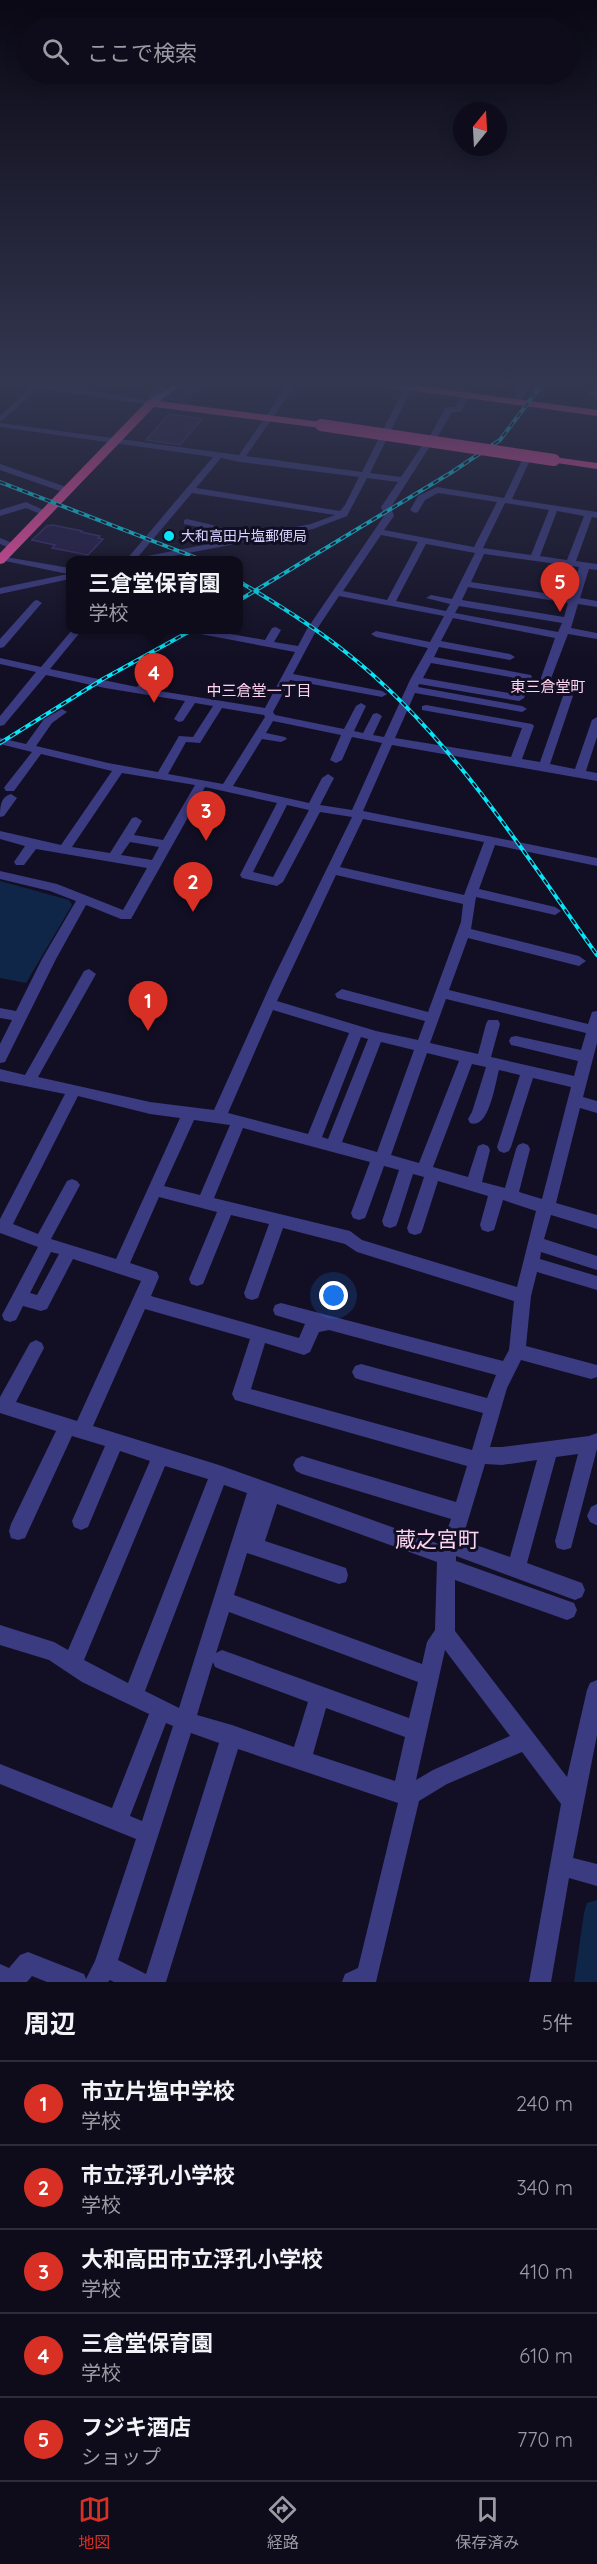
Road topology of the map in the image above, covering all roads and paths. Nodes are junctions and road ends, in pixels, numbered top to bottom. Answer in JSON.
{"nodes":[{"id":1,"x":24,"y":475,"type":"edge"},
{"id":2,"x":83,"y":475,"type":"edge"},
{"id":3,"x":203,"y":475,"type":"edge"},
{"id":4,"x":365,"y":475,"type":"edge"},
{"id":5,"x":369,"y":475,"type":"edge"},
{"id":6,"x":407,"y":475,"type":"edge"},
{"id":7,"x":518,"y":475,"type":"edge"},
{"id":8,"x":404,"y":480,"type":"junction"},
{"id":9,"x":191,"y":490,"type":"junction"},
{"id":10,"x":69,"y":491,"type":"junction"},
{"id":11,"x":504,"y":505,"type":"junction"},
{"id":12,"x":554,"y":508,"type":"junction"},
{"id":13,"x":415,"y":510,"type":"dead end"},
{"id":14,"x":0,"y":513,"type":"edge"},
{"id":15,"x":45,"y":513,"type":"junction"},
{"id":16,"x":344,"y":514,"type":"junction"},
{"id":17,"x":593,"y":514,"type":"edge"},
{"id":18,"x":493,"y":519,"type":"junction"},
{"id":19,"x":506,"y":521,"type":"dead end"},
{"id":20,"x":187,"y":522,"type":"dead end"},
{"id":21,"x":380,"y":529,"type":"junction"},
{"id":22,"x":259,"y":537,"type":"junction"},
{"id":23,"x":423,"y":537,"type":"junction"},
{"id":24,"x":0,"y":541,"type":"edge"},
{"id":25,"x":12,"y":546,"type":"junction"},
{"id":26,"x":479,"y":550,"type":"junction"},
{"id":27,"x":134,"y":556,"type":"edge"},
{"id":28,"x":165,"y":556,"type":"edge"},
{"id":29,"x":535,"y":558,"type":"junction"},
{"id":30,"x":1,"y":559,"type":"edge"},
{"id":31,"x":571,"y":563,"type":"junction"},
{"id":32,"x":585,"y":566,"type":"junction"},
{"id":33,"x":597,"y":567,"type":"edge"},
{"id":34,"x":66,"y":570,"type":"edge"},
{"id":35,"x":66,"y":577,"type":"edge"},
{"id":36,"x":13,"y":580,"type":"dead end"},
{"id":37,"x":31,"y":584,"type":"junction"},
{"id":38,"x":465,"y":585,"type":"junction"},
{"id":39,"x":0,"y":591,"type":"edge"},
{"id":40,"x":337,"y":593,"type":"junction"},
{"id":41,"x":431,"y":598,"type":"dead end"},
{"id":42,"x":574,"y":601,"type":"junction"},
{"id":43,"x":37,"y":603,"type":"dead end"},
{"id":44,"x":455,"y":603,"type":"junction"},
{"id":45,"x":390,"y":604,"type":"junction"},
{"id":46,"x":597,"y":604,"type":"edge"},
{"id":47,"x":449,"y":616,"type":"junction"},
{"id":48,"x":565,"y":629,"type":"junction"},
{"id":49,"x":276,"y":630,"type":"dead end"},
{"id":50,"x":74,"y":634,"type":"edge"},
{"id":51,"x":216,"y":634,"type":"edge"},
{"id":52,"x":376,"y":634,"type":"dead end"},
{"id":53,"x":597,"y":636,"type":"edge"},
{"id":54,"x":436,"y":641,"type":"junction"},
{"id":55,"x":268,"y":644,"type":"junction"},
{"id":56,"x":0,"y":645,"type":"edge"},
{"id":57,"x":500,"y":645,"type":"dead end"},
{"id":58,"x":301,"y":650,"type":"junction"},
{"id":59,"x":510,"y":657,"type":"dead end"},
{"id":60,"x":428,"y":659,"type":"junction"},
{"id":61,"x":0,"y":661,"type":"edge"},
{"id":62,"x":155,"y":668,"type":"dead end"},
{"id":63,"x":44,"y":670,"type":"junction"},
{"id":64,"x":288,"y":674,"type":"junction"},
{"id":65,"x":413,"y":684,"type":"junction"},
{"id":66,"x":354,"y":685,"type":"dead end"},
{"id":67,"x":542,"y":689,"type":"dead end"},
{"id":68,"x":140,"y":691,"type":"junction"},
{"id":69,"x":382,"y":694,"type":"dead end"},
{"id":70,"x":568,"y":696,"type":"dead end"},
{"id":71,"x":192,"y":699,"type":"junction"},
{"id":72,"x":220,"y":704,"type":"junction"},
{"id":73,"x":361,"y":706,"type":"dead end"},
{"id":74,"x":426,"y":708,"type":"dead end"},
{"id":75,"x":522,"y":709,"type":"dead end"},
{"id":76,"x":62,"y":712,"type":"dead end"},
{"id":77,"x":269,"y":714,"type":"junction"},
{"id":78,"x":596,"y":714,"type":"edge"},
{"id":79,"x":376,"y":716,"type":"dead end"},
{"id":80,"x":179,"y":719,"type":"dead end"},
{"id":81,"x":0,"y":723,"type":"edge"},
{"id":82,"x":349,"y":733,"type":"junction"},
{"id":83,"x":258,"y":735,"type":"junction"},
{"id":84,"x":366,"y":737,"type":"junction"},
{"id":85,"x":281,"y":739,"type":"dead end"},
{"id":86,"x":0,"y":741,"type":"edge"},
{"id":87,"x":388,"y":741,"type":"junction"},
{"id":88,"x":34,"y":749,"type":"junction"},
{"id":89,"x":336,"y":760,"type":"dead end"},
{"id":90,"x":514,"y":762,"type":"junction"},
{"id":91,"x":544,"y":766,"type":"junction"},
{"id":92,"x":119,"y":769,"type":"junction"},
{"id":93,"x":580,"y":773,"type":"junction"},
{"id":94,"x":161,"y":776,"type":"junction"},
{"id":95,"x":597,"y":777,"type":"edge"},
{"id":96,"x":328,"y":778,"type":"dead end"},
{"id":97,"x":202,"y":783,"type":"junction"},
{"id":98,"x":226,"y":789,"type":"junction"},
{"id":99,"x":284,"y":800,"type":"junction"},
{"id":100,"x":315,"y":807,"type":"junction"},
{"id":101,"x":0,"y":813,"type":"edge"},
{"id":102,"x":359,"y":815,"type":"junction"},
{"id":103,"x":136,"y":821,"type":"dead end"},
{"id":104,"x":0,"y":835,"type":"edge"},
{"id":105,"x":126,"y":837,"type":"junction"},
{"id":106,"x":491,"y":840,"type":"junction"},
{"id":107,"x":33,"y":844,"type":"junction"},
{"id":108,"x":167,"y":845,"type":"junction"},
{"id":109,"x":64,"y":850,"type":"junction"},
{"id":110,"x":113,"y":859,"type":"junction"},
{"id":111,"x":20,"y":862,"type":"dead end"},
{"id":112,"x":597,"y":862,"type":"edge"},
{"id":113,"x":155,"y":866,"type":"junction"},
{"id":114,"x":333,"y":870,"type":"junction"},
{"id":115,"x":0,"y":875,"type":"edge"},
{"id":116,"x":470,"y":896,"type":"junction"},
{"id":117,"x":84,"y":898,"type":"junction"},
{"id":118,"x":555,"y":911,"type":"dead end"},
{"id":119,"x":463,"y":932,"type":"junction"},
{"id":120,"x":579,"y":961,"type":"dead end"},
{"id":121,"x":89,"y":974,"type":"dead end"},
{"id":122,"x":441,"y":993,"type":"junction"},
{"id":123,"x":342,"y":994,"type":"dead end"},
{"id":124,"x":269,"y":1004,"type":"junction"},
{"id":125,"x":0,"y":1013,"type":"edge"},
{"id":126,"x":20,"y":1017,"type":"junction"},
{"id":127,"x":432,"y":1018,"type":"junction"},
{"id":128,"x":595,"y":1023,"type":"edge"},
{"id":129,"x":493,"y":1024,"type":"dead end"},
{"id":130,"x":357,"y":1030,"type":"junction"},
{"id":131,"x":376,"y":1035,"type":"junction"},
{"id":132,"x":516,"y":1041,"type":"dead end"},
{"id":133,"x":422,"y":1046,"type":"junction"},
{"id":134,"x":467,"y":1057,"type":"junction"},
{"id":135,"x":0,"y":1058,"type":"edge"},
{"id":136,"x":489,"y":1062,"type":"junction"},
{"id":137,"x":589,"y":1063,"type":"edge"},
{"id":138,"x":528,"y":1071,"type":"junction"},
{"id":139,"x":0,"y":1075,"type":"edge"},
{"id":140,"x":30,"y":1081,"type":"junction"},
{"id":141,"x":579,"y":1083,"type":"junction"},
{"id":142,"x":74,"y":1090,"type":"junction"},
{"id":143,"x":574,"y":1100,"type":"junction"},
{"id":144,"x":597,"y":1107,"type":"edge"},
{"id":145,"x":189,"y":1114,"type":"junction"},
{"id":146,"x":219,"y":1116,"type":"junction"},
{"id":147,"x":475,"y":1119,"type":"dead end"},
{"id":148,"x":239,"y":1121,"type":"junction"},
{"id":149,"x":313,"y":1140,"type":"junction"},
{"id":150,"x":333,"y":1146,"type":"junction"},
{"id":151,"x":504,"y":1147,"type":"dead end"},
{"id":152,"x":523,"y":1149,"type":"dead end"},
{"id":153,"x":483,"y":1150,"type":"dead end"},
{"id":154,"x":382,"y":1159,"type":"junction"},
{"id":155,"x":408,"y":1166,"type":"junction"},
{"id":156,"x":428,"y":1172,"type":"junction"},
{"id":157,"x":72,"y":1185,"type":"dead end"},
{"id":158,"x":473,"y":1186,"type":"junction"},
{"id":159,"x":156,"y":1190,"type":"junction"},
{"id":160,"x":504,"y":1195,"type":"junction"},
{"id":161,"x":205,"y":1202,"type":"junction"},
{"id":162,"x":227,"y":1207,"type":"junction"},
{"id":163,"x":547,"y":1208,"type":"junction"},
{"id":164,"x":359,"y":1213,"type":"dead end"},
{"id":165,"x":278,"y":1220,"type":"junction"},
{"id":166,"x":390,"y":1221,"type":"dead end"},
{"id":167,"x":597,"y":1222,"type":"edge"},
{"id":168,"x":488,"y":1225,"type":"dead end"},
{"id":169,"x":2,"y":1227,"type":"edge"},
{"id":170,"x":415,"y":1228,"type":"dead end"},
{"id":171,"x":44,"y":1243,"type":"junction"},
{"id":172,"x":535,"y":1243,"type":"junction"},
{"id":173,"x":69,"y":1250,"type":"junction"},
{"id":174,"x":530,"y":1263,"type":"junction"},
{"id":175,"x":597,"y":1263,"type":"edge"},
{"id":176,"x":120,"y":1267,"type":"junction"},
{"id":177,"x":197,"y":1279,"type":"dead end"},
{"id":178,"x":597,"y":1283,"type":"edge"},
{"id":179,"x":252,"y":1293,"type":"dead end"},
{"id":180,"x":523,"y":1296,"type":"junction"},
{"id":181,"x":19,"y":1297,"type":"junction"},
{"id":182,"x":140,"y":1300,"type":"junction"},
{"id":183,"x":281,"y":1310,"type":"dead end"},
{"id":184,"x":10,"y":1315,"type":"dead end"},
{"id":185,"x":329,"y":1323,"type":"junction"},
{"id":186,"x":260,"y":1334,"type":"junction"},
{"id":187,"x":36,"y":1348,"type":"dead end"},
{"id":188,"x":517,"y":1351,"type":"junction"},
{"id":189,"x":508,"y":1370,"type":"junction"},
{"id":190,"x":591,"y":1371,"type":"dead end"},
{"id":191,"x":361,"y":1372,"type":"dead end"},
{"id":192,"x":3,"y":1406,"type":"edge"},
{"id":193,"x":492,"y":1407,"type":"junction"},
{"id":194,"x":75,"y":1428,"type":"junction"},
{"id":195,"x":116,"y":1441,"type":"junction"},
{"id":196,"x":593,"y":1443,"type":"edge"},
{"id":197,"x":549,"y":1449,"type":"junction"},
{"id":198,"x":161,"y":1455,"type":"junction"},
{"id":199,"x":478,"y":1458,"type":"junction"},
{"id":200,"x":302,"y":1465,"type":"dead end"},
{"id":201,"x":219,"y":1474,"type":"junction"},
{"id":202,"x":264,"y":1490,"type":"junction"},
{"id":203,"x":462,"y":1513,"type":"junction"},
{"id":204,"x":81,"y":1521,"type":"dead end"},
{"id":205,"x":18,"y":1531,"type":"dead end"},
{"id":206,"x":564,"y":1541,"type":"dead end"},
{"id":207,"x":247,"y":1544,"type":"junction"},
{"id":208,"x":448,"y":1556,"type":"junction"},
{"id":209,"x":516,"y":1568,"type":"junction"},
{"id":210,"x":339,"y":1575,"type":"dead end"},
{"id":211,"x":575,"y":1590,"type":"dead end"},
{"id":212,"x":222,"y":1600,"type":"junction"},
{"id":213,"x":567,"y":1610,"type":"dead end"},
{"id":214,"x":445,"y":1634,"type":"junction"},
{"id":215,"x":0,"y":1635,"type":"edge"},
{"id":216,"x":222,"y":1660,"type":"dead end"},
{"id":217,"x":72,"y":1664,"type":"junction"},
{"id":218,"x":429,"y":1676,"type":"junction"},
{"id":219,"x":597,"y":1690,"type":"edge"},
{"id":220,"x":133,"y":1696,"type":"junction"},
{"id":221,"x":320,"y":1696,"type":"junction"},
{"id":222,"x":161,"y":1710,"type":"junction"},
{"id":223,"x":185,"y":1721,"type":"junction"},
{"id":224,"x":416,"y":1731,"type":"junction"},
{"id":225,"x":232,"y":1735,"type":"junction"},
{"id":226,"x":525,"y":1740,"type":"junction"},
{"id":227,"x":301,"y":1759,"type":"junction"},
{"id":228,"x":0,"y":1774,"type":"edge"},
{"id":229,"x":408,"y":1796,"type":"junction"},
{"id":230,"x":572,"y":1801,"type":"junction"},
{"id":231,"x":117,"y":1822,"type":"junction"},
{"id":232,"x":149,"y":1834,"type":"junction"},
{"id":233,"x":579,"y":1870,"type":"edge"},
{"id":234,"x":101,"y":1974,"type":"edge"},
{"id":235,"x":0,"y":1975,"type":"edge"},
{"id":236,"x":76,"y":1982,"type":"edge"},
{"id":237,"x":138,"y":1982,"type":"edge"},
{"id":238,"x":154,"y":1982,"type":"edge"},
{"id":239,"x":353,"y":1982,"type":"edge"},
{"id":240,"x":540,"y":1982,"type":"edge"}],
"edges":[{"from":1,"to":10,"type":"street"},
{"from":2,"to":10,"type":"highway"},
{"from":3,"to":9,"type":"street"},
{"from":4,"to":16,"type":"street"},
{"from":5,"to":8,"type":"street"},
{"from":6,"to":8,"type":"street"},
{"from":7,"to":11,"type":"street"},
{"from":8,"to":21,"type":"street"},
{"from":9,"to":16,"type":"street"},
{"from":9,"to":27,"type":"street"},
{"from":10,"to":15,"type":"highway"},
{"from":11,"to":12,"type":"street"},
{"from":11,"to":13,"type":"street"},
{"from":11,"to":18,"type":"street"},
{"from":12,"to":17,"type":"street"},
{"from":12,"to":29,"type":"street"},
{"from":14,"to":15,"type":"street"},
{"from":15,"to":25,"type":"highway"},
{"from":16,"to":22,"type":"street"},
{"from":17,"to":31,"type":"street"},
{"from":18,"to":19,"type":"street"},
{"from":18,"to":26,"type":"street"},
{"from":20,"to":22,"type":"street"},
{"from":21,"to":23,"type":"street"},
{"from":21,"to":40,"type":"street"},
{"from":22,"to":28,"type":"street"},
{"from":23,"to":26,"type":"street"},
{"from":23,"to":45,"type":"street"},
{"from":24,"to":25,"type":"street"},
{"from":25,"to":30,"type":"highway"},
{"from":26,"to":29,"type":"street"},
{"from":26,"to":38,"type":"street"},
{"from":29,"to":31,"type":"street"},
{"from":30,"to":34,"type":"street"},
{"from":31,"to":32,"type":"street"},
{"from":32,"to":33,"type":"street"},
{"from":32,"to":42,"type":"street"},
{"from":35,"to":37,"type":"street"},
{"from":36,"to":37,"type":"street"},
{"from":37,"to":39,"type":"street"},
{"from":38,"to":42,"type":"street"},
{"from":38,"to":44,"type":"street"},
{"from":40,"to":45,"type":"street"},
{"from":40,"to":58,"type":"street"},
{"from":41,"to":44,"type":"street"},
{"from":42,"to":46,"type":"street"},
{"from":42,"to":48,"type":"street"},
{"from":43,"to":56,"type":"street"},
{"from":44,"to":47,"type":"street"},
{"from":44,"to":48,"type":"street"},
{"from":45,"to":47,"type":"street"},
{"from":47,"to":48,"type":"street"},
{"from":47,"to":54,"type":"street"},
{"from":48,"to":53,"type":"street"},
{"from":48,"to":67,"type":"street"},
{"from":49,"to":55,"type":"street"},
{"from":50,"to":63,"type":"street"},
{"from":51,"to":55,"type":"street"},
{"from":52,"to":54,"type":"street"},
{"from":54,"to":57,"type":"street"},
{"from":54,"to":59,"type":"street"},
{"from":54,"to":60,"type":"street"},
{"from":55,"to":58,"type":"street"},
{"from":58,"to":64,"type":"street"},
{"from":60,"to":65,"type":"street"},
{"from":60,"to":65,"type":"street"},
{"from":61,"to":63,"type":"street"},
{"from":62,"to":68,"type":"street"},
{"from":63,"to":68,"type":"street"},
{"from":63,"to":81,"type":"street"},
{"from":64,"to":66,"type":"street"},
{"from":64,"to":69,"type":"street"},
{"from":64,"to":77,"type":"street"},
{"from":65,"to":75,"type":"street"},
{"from":65,"to":87,"type":"street"},
{"from":68,"to":71,"type":"street"},
{"from":70,"to":91,"type":"street"},
{"from":71,"to":72,"type":"street"},
{"from":71,"to":80,"type":"street"},
{"from":72,"to":77,"type":"street"},
{"from":72,"to":94,"type":"street"},
{"from":73,"to":82,"type":"street"},
{"from":74,"to":90,"type":"street"},
{"from":76,"to":88,"type":"street"},
{"from":77,"to":82,"type":"street"},
{"from":77,"to":83,"type":"street"},
{"from":78,"to":93,"type":"street"},
{"from":79,"to":84,"type":"street"},
{"from":82,"to":84,"type":"street"},
{"from":82,"to":89,"type":"street"},
{"from":83,"to":85,"type":"street"},
{"from":83,"to":98,"type":"street"},
{"from":84,"to":87,"type":"street"},
{"from":86,"to":88,"type":"street"},
{"from":87,"to":90,"type":"street"},
{"from":87,"to":102,"type":"street"},
{"from":88,"to":92,"type":"street"},
{"from":88,"to":101,"type":"street"},
{"from":90,"to":91,"type":"street"},
{"from":91,"to":93,"type":"street"},
{"from":92,"to":94,"type":"street"},
{"from":92,"to":109,"type":"street"},
{"from":93,"to":95,"type":"street"},
{"from":94,"to":97,"type":"street"},
{"from":96,"to":100,"type":"street"},
{"from":97,"to":98,"type":"street"},
{"from":97,"to":108,"type":"street"},
{"from":98,"to":99,"type":"street"},
{"from":99,"to":100,"type":"street"},
{"from":99,"to":100,"type":"street"},
{"from":100,"to":102,"type":"street"},
{"from":102,"to":106,"type":"street"},
{"from":102,"to":114,"type":"street"},
{"from":103,"to":105,"type":"street"},
{"from":104,"to":107,"type":"street"},
{"from":105,"to":108,"type":"street"},
{"from":105,"to":110,"type":"street"},
{"from":106,"to":112,"type":"street"},
{"from":106,"to":116,"type":"street"},
{"from":107,"to":109,"type":"street"},
{"from":107,"to":111,"type":"street"},
{"from":108,"to":113,"type":"street"},
{"from":109,"to":110,"type":"street"},
{"from":110,"to":113,"type":"street"},
{"from":113,"to":117,"type":"street"},
{"from":114,"to":116,"type":"street"},
{"from":114,"to":124,"type":"street"},
{"from":115,"to":117,"type":"street"},
{"from":116,"to":118,"type":"street"},
{"from":116,"to":119,"type":"street"},
{"from":117,"to":126,"type":"street"},
{"from":119,"to":120,"type":"street"},
{"from":119,"to":122,"type":"street"},
{"from":121,"to":140,"type":"street"},
{"from":122,"to":127,"type":"street"},
{"from":122,"to":128,"type":"street"},
{"from":123,"to":127,"type":"street"},
{"from":124,"to":130,"type":"street"},
{"from":124,"to":146,"type":"street"},
{"from":125,"to":126,"type":"street"},
{"from":126,"to":135,"type":"street"},
{"from":127,"to":133,"type":"street"},
{"from":128,"to":137,"type":"street"},
{"from":129,"to":136,"type":"street"},
{"from":130,"to":131,"type":"street"},
{"from":130,"to":149,"type":"street"},
{"from":131,"to":133,"type":"street"},
{"from":131,"to":150,"type":"street"},
{"from":132,"to":137,"type":"street"},
{"from":133,"to":134,"type":"street"},
{"from":133,"to":154,"type":"street"},
{"from":134,"to":136,"type":"street"},
{"from":134,"to":156,"type":"street"},
{"from":136,"to":138,"type":"street"},
{"from":136,"to":147,"type":"street"},
{"from":137,"to":141,"type":"street"},
{"from":138,"to":141,"type":"street"},
{"from":138,"to":151,"type":"street"},
{"from":139,"to":140,"type":"street"},
{"from":140,"to":142,"type":"street"},
{"from":141,"to":143,"type":"street"},
{"from":142,"to":145,"type":"street"},
{"from":142,"to":169,"type":"street"},
{"from":143,"to":144,"type":"street"},
{"from":143,"to":163,"type":"street"},
{"from":145,"to":146,"type":"street"},
{"from":145,"to":159,"type":"street"},
{"from":146,"to":148,"type":"street"},
{"from":148,"to":149,"type":"street"},
{"from":148,"to":161,"type":"street"},
{"from":149,"to":150,"type":"street"},
{"from":150,"to":154,"type":"street"},
{"from":152,"to":160,"type":"street"},
{"from":153,"to":158,"type":"street"},
{"from":154,"to":155,"type":"street"},
{"from":154,"to":164,"type":"street"},
{"from":155,"to":156,"type":"street"},
{"from":155,"to":166,"type":"street"},
{"from":156,"to":158,"type":"street"},
{"from":156,"to":170,"type":"street"},
{"from":157,"to":171,"type":"street"},
{"from":158,"to":160,"type":"street"},
{"from":159,"to":161,"type":"street"},
{"from":159,"to":176,"type":"street"},
{"from":160,"to":163,"type":"street"},
{"from":160,"to":168,"type":"street"},
{"from":161,"to":162,"type":"street"},
{"from":162,"to":165,"type":"street"},
{"from":162,"to":177,"type":"street"},
{"from":163,"to":167,"type":"street"},
{"from":163,"to":172,"type":"street"},
{"from":165,"to":179,"type":"street"},
{"from":165,"to":180,"type":"street"},
{"from":169,"to":171,"type":"street"},
{"from":171,"to":173,"type":"street"},
{"from":171,"to":181,"type":"street"},
{"from":172,"to":174,"type":"street"},
{"from":172,"to":175,"type":"street"},
{"from":173,"to":176,"type":"street"},
{"from":173,"to":181,"type":"street"},
{"from":174,"to":178,"type":"street"},
{"from":174,"to":180,"type":"street"},
{"from":176,"to":182,"type":"street"},
{"from":180,"to":188,"type":"street"},
{"from":181,"to":184,"type":"street"},
{"from":182,"to":186,"type":"street"},
{"from":182,"to":194,"type":"street"},
{"from":183,"to":185,"type":"street"},
{"from":185,"to":186,"type":"street"},
{"from":185,"to":189,"type":"street"},
{"from":186,"to":199,"type":"street"},
{"from":187,"to":192,"type":"street"},
{"from":188,"to":189,"type":"street"},
{"from":188,"to":190,"type":"street"},
{"from":189,"to":193,"type":"street"},
{"from":191,"to":193,"type":"street"},
{"from":192,"to":194,"type":"street"},
{"from":193,"to":199,"type":"street"},
{"from":194,"to":195,"type":"street"},
{"from":194,"to":205,"type":"street"},
{"from":195,"to":198,"type":"street"},
{"from":195,"to":204,"type":"street"},
{"from":196,"to":197,"type":"street"},
{"from":196,"to":206,"type":"street"},
{"from":197,"to":199,"type":"street"},
{"from":197,"to":209,"type":"street"},
{"from":198,"to":201,"type":"street"},
{"from":198,"to":217,"type":"street"},
{"from":199,"to":203,"type":"street"},
{"from":200,"to":203,"type":"street"},
{"from":201,"to":202,"type":"street"},
{"from":201,"to":220,"type":"street"},
{"from":202,"to":207,"type":"street"},
{"from":202,"to":208,"type":"street"},
{"from":203,"to":208,"type":"street"},
{"from":207,"to":210,"type":"street"},
{"from":207,"to":212,"type":"street"},
{"from":208,"to":209,"type":"street"},
{"from":208,"to":213,"type":"street"},
{"from":208,"to":214,"type":"street"},
{"from":209,"to":211,"type":"street"},
{"from":212,"to":218,"type":"street"},
{"from":212,"to":223,"type":"street"},
{"from":214,"to":218,"type":"street"},
{"from":214,"to":226,"type":"street"},
{"from":215,"to":217,"type":"street"},
{"from":216,"to":221,"type":"street"},
{"from":217,"to":220,"type":"street"},
{"from":218,"to":224,"type":"street"},
{"from":219,"to":230,"type":"street"},
{"from":220,"to":222,"type":"street"},
{"from":221,"to":224,"type":"street"},
{"from":221,"to":227,"type":"street"},
{"from":222,"to":223,"type":"street"},
{"from":222,"to":231,"type":"street"},
{"from":223,"to":225,"type":"street"},
{"from":223,"to":232,"type":"street"},
{"from":224,"to":229,"type":"street"},
{"from":225,"to":227,"type":"street"},
{"from":225,"to":238,"type":"street"},
{"from":226,"to":229,"type":"street"},
{"from":226,"to":230,"type":"street"},
{"from":227,"to":229,"type":"street"},
{"from":228,"to":231,"type":"street"},
{"from":229,"to":239,"type":"street"},
{"from":230,"to":233,"type":"street"},
{"from":231,"to":232,"type":"street"},
{"from":232,"to":234,"type":"street"},
{"from":233,"to":240,"type":"street"},
{"from":234,"to":237,"type":"street"},
{"from":235,"to":236,"type":"street"}]}
